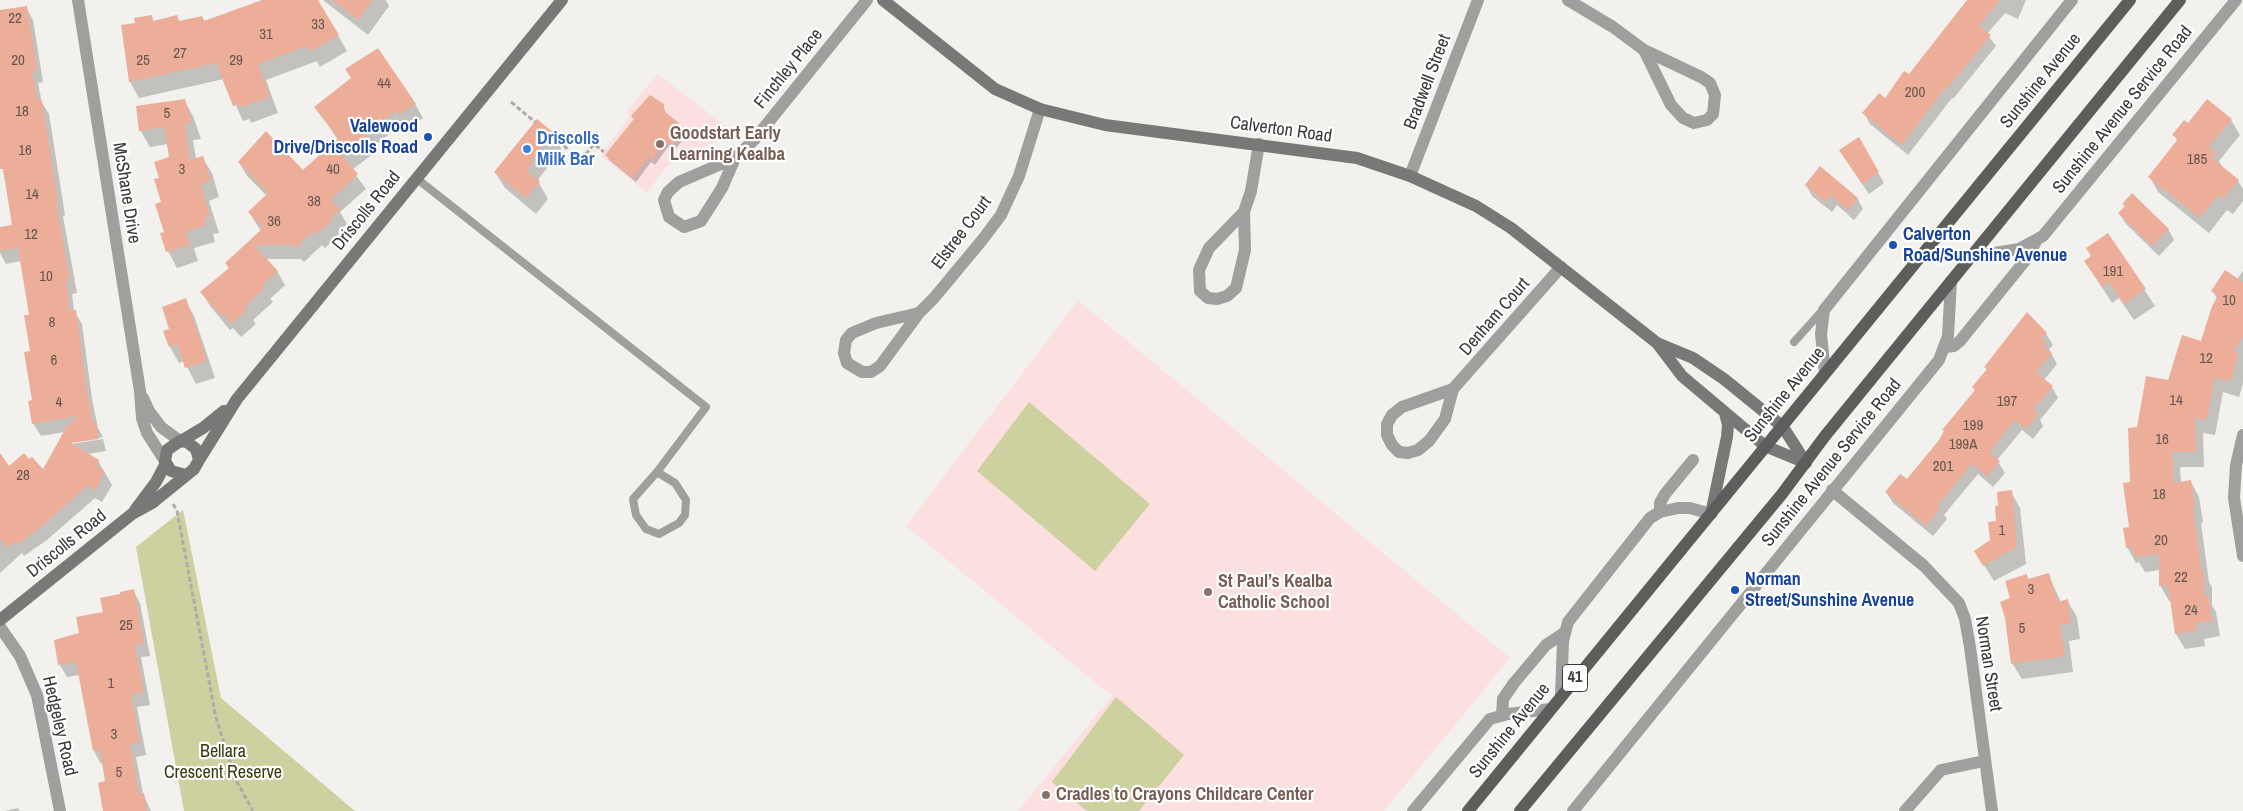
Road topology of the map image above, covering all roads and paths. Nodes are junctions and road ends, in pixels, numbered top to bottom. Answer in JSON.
{"nodes":[{"id":1,"x":78,"y":0,"type":"edge"},
{"id":2,"x":562,"y":0,"type":"edge"},
{"id":3,"x":867,"y":0,"type":"edge"},
{"id":4,"x":883,"y":0,"type":"edge"},
{"id":5,"x":1478,"y":0,"type":"edge"},
{"id":6,"x":1568,"y":0,"type":"edge"},
{"id":7,"x":2072,"y":0,"type":"edge"},
{"id":8,"x":2130,"y":0,"type":"edge"},
{"id":9,"x":2180,"y":0,"type":"edge"},
{"id":10,"x":2236,"y":0,"type":"edge"},
{"id":11,"x":1644,"y":50,"type":"junction"},
{"id":12,"x":510,"y":102,"type":"dead end"},
{"id":13,"x":1040,"y":109,"type":"junction"},
{"id":14,"x":535,"y":122,"type":"dead end"},
{"id":15,"x":552,"y":136,"type":"dead end"},
{"id":16,"x":1259,"y":144,"type":"junction"},
{"id":17,"x":604,"y":152,"type":"dead end"},
{"id":18,"x":735,"y":158,"type":"junction"},
{"id":19,"x":1410,"y":176,"type":"junction"},
{"id":20,"x":416,"y":178,"type":"junction"},
{"id":21,"x":1244,"y":212,"type":"junction"},
{"id":22,"x":2036,"y":241,"type":"junction"},
{"id":23,"x":1971,"y":257,"type":"junction"},
{"id":24,"x":1561,"y":268,"type":"junction"},
{"id":25,"x":1951,"y":281,"type":"junction"},
{"id":26,"x":1824,"y":310,"type":"junction"},
{"id":27,"x":919,"y":312,"type":"junction"},
{"id":28,"x":1794,"y":342,"type":"dead end"},
{"id":29,"x":1656,"y":343,"type":"junction"},
{"id":30,"x":1945,"y":347,"type":"junction"},
{"id":31,"x":1825,"y":373,"type":"junction"},
{"id":32,"x":1453,"y":389,"type":"junction"},
{"id":33,"x":140,"y":391,"type":"junction"},
{"id":34,"x":237,"y":399,"type":"junction"},
{"id":35,"x":1726,"y":413,"type":"junction"},
{"id":36,"x":1782,"y":427,"type":"junction"},
{"id":37,"x":2243,"y":435,"type":"edge"},
{"id":38,"x":180,"y":441,"type":"junction"},
{"id":39,"x":1765,"y":446,"type":"junction"},
{"id":40,"x":198,"y":460,"type":"junction"},
{"id":41,"x":1693,"y":460,"type":"dead end"},
{"id":42,"x":165,"y":462,"type":"junction"},
{"id":43,"x":1806,"y":463,"type":"junction"},
{"id":44,"x":657,"y":472,"type":"junction"},
{"id":45,"x":186,"y":475,"type":"junction"},
{"id":46,"x":1832,"y":490,"type":"junction"},
{"id":47,"x":166,"y":493,"type":"junction"},
{"id":48,"x":1660,"y":512,"type":"junction"},
{"id":49,"x":132,"y":514,"type":"junction"},
{"id":50,"x":1711,"y":514,"type":"junction"},
{"id":51,"x":2243,"y":556,"type":"edge"},
{"id":52,"x":0,"y":620,"type":"edge"},
{"id":53,"x":0,"y":627,"type":"edge"},
{"id":54,"x":1564,"y":633,"type":"junction"},
{"id":55,"x":1561,"y":696,"type":"junction"},
{"id":56,"x":1550,"y":709,"type":"junction"},
{"id":57,"x":1502,"y":715,"type":"junction"},
{"id":58,"x":1984,"y":761,"type":"junction"},
{"id":59,"x":60,"y":811,"type":"edge"},
{"id":60,"x":253,"y":811,"type":"edge"},
{"id":61,"x":1413,"y":811,"type":"edge"},
{"id":62,"x":1468,"y":811,"type":"edge"},
{"id":63,"x":1520,"y":811,"type":"edge"},
{"id":64,"x":1574,"y":811,"type":"edge"},
{"id":65,"x":1905,"y":811,"type":"edge"},
{"id":66,"x":1992,"y":811,"type":"edge"}],
"edges":[{"from":1,"to":33,"type":"street","name":"McShane Drive"},
{"from":2,"to":20,"type":"street","name":"Driscolls Road"},
{"from":3,"to":18,"type":"street","name":"Finchley Place"},
{"from":4,"to":13,"type":"street","name":"Calverton Road"},
{"from":5,"to":19,"type":"street","name":"Bradwell Street"},
{"from":6,"to":11,"type":"street"},
{"from":7,"to":26,"type":"street"},
{"from":8,"to":31,"type":"main road","name":"Sunshine Avenue","number":"41"},
{"from":9,"to":23,"type":"main road","number":"41"},
{"from":10,"to":22,"type":"street","name":"Sunshine Avenue Service Road"},
{"from":11,"to":11,"type":"street"},
{"from":12,"to":14,"type":"path"},
{"from":13,"to":16,"type":"street","name":"Calverton Road"},
{"from":13,"to":27,"type":"street","name":"Elstree Court"},
{"from":15,"to":17,"type":"path"},
{"from":16,"to":19,"type":"street","name":"Calverton Road"},
{"from":16,"to":21,"type":"street"},
{"from":18,"to":18,"type":"street","name":"Finchley Place"},
{"from":19,"to":24,"type":"street","name":"Calverton Road"},
{"from":20,"to":34,"type":"street","name":"Driscolls Road"},
{"from":20,"to":44,"type":"lane"},
{"from":21,"to":21,"type":"street"},
{"from":22,"to":23,"type":"street","name":"Sunshine Avenue Service Road"},
{"from":22,"to":30,"type":"street","name":"Sunshine Avenue Service Road"},
{"from":23,"to":25,"type":"main road","number":"41"},
{"from":24,"to":29,"type":"street","name":"Calverton Road"},
{"from":24,"to":32,"type":"street","name":"Denham Court"},
{"from":25,"to":30,"type":"street","name":"Sunshine Avenue Service Road"},
{"from":25,"to":43,"type":"main road","number":"41"},
{"from":26,"to":28,"type":"lane"},
{"from":26,"to":31,"type":"street"},
{"from":27,"to":27,"type":"street","name":"Elstree Court"},
{"from":29,"to":35,"type":"street","name":"Calverton Road"},
{"from":29,"to":36,"type":"street","name":"Calverton Road"},
{"from":30,"to":46,"type":"street","name":"Sunshine Avenue Service Road"},
{"from":31,"to":36,"type":"main road","name":"Sunshine Avenue","number":"41"},
{"from":32,"to":32,"type":"street","name":"Denham Court"},
{"from":33,"to":38,"type":"street","name":"McShane Drive"},
{"from":33,"to":42,"type":"street","name":"McShane Drive"},
{"from":34,"to":38,"type":"street","name":"Driscolls Road"},
{"from":34,"to":40,"type":"street","name":"Driscolls Road"},
{"from":35,"to":39,"type":"street","name":"Calverton Road"},
{"from":35,"to":50,"type":"street"},
{"from":36,"to":39,"type":"main road","name":"Sunshine Avenue","number":"41"},
{"from":36,"to":43,"type":"street","name":"Calverton Road"},
{"from":37,"to":51,"type":"street"},
{"from":38,"to":40,"type":"street"},
{"from":38,"to":42,"type":"street"},
{"from":39,"to":43,"type":"street","name":"Calverton Road"},
{"from":39,"to":50,"type":"main road","name":"Sunshine Avenue","number":"41"},
{"from":40,"to":45,"type":"street"},
{"from":41,"to":48,"type":"street"},
{"from":42,"to":45,"type":"street"},
{"from":42,"to":49,"type":"street","name":"Driscolls Road"},
{"from":43,"to":63,"type":"main road","number":"41"},
{"from":44,"to":44,"type":"lane"},
{"from":45,"to":47,"type":"street","name":"Driscolls Road"},
{"from":46,"to":58,"type":"street","name":"Norman Street"},
{"from":46,"to":64,"type":"street","name":"Sunshine Avenue Service Road"},
{"from":47,"to":49,"type":"street","name":"Driscolls Road"},
{"from":47,"to":60,"type":"path"},
{"from":48,"to":50,"type":"street"},
{"from":48,"to":54,"type":"street"},
{"from":49,"to":52,"type":"street","name":"Driscolls Road"},
{"from":50,"to":55,"type":"main road","name":"Sunshine Avenue","number":"41"},
{"from":53,"to":59,"type":"street","name":"Hedgeley Road"},
{"from":54,"to":55,"type":"street"},
{"from":54,"to":57,"type":"street"},
{"from":55,"to":56,"type":"main road","name":"Sunshine Avenue","number":"41"},
{"from":56,"to":57,"type":"street"},
{"from":56,"to":62,"type":"main road","name":"Sunshine Avenue","number":"41"},
{"from":57,"to":61,"type":"street"},
{"from":58,"to":65,"type":"street"},
{"from":58,"to":66,"type":"street","name":"Norman Street"}]}
